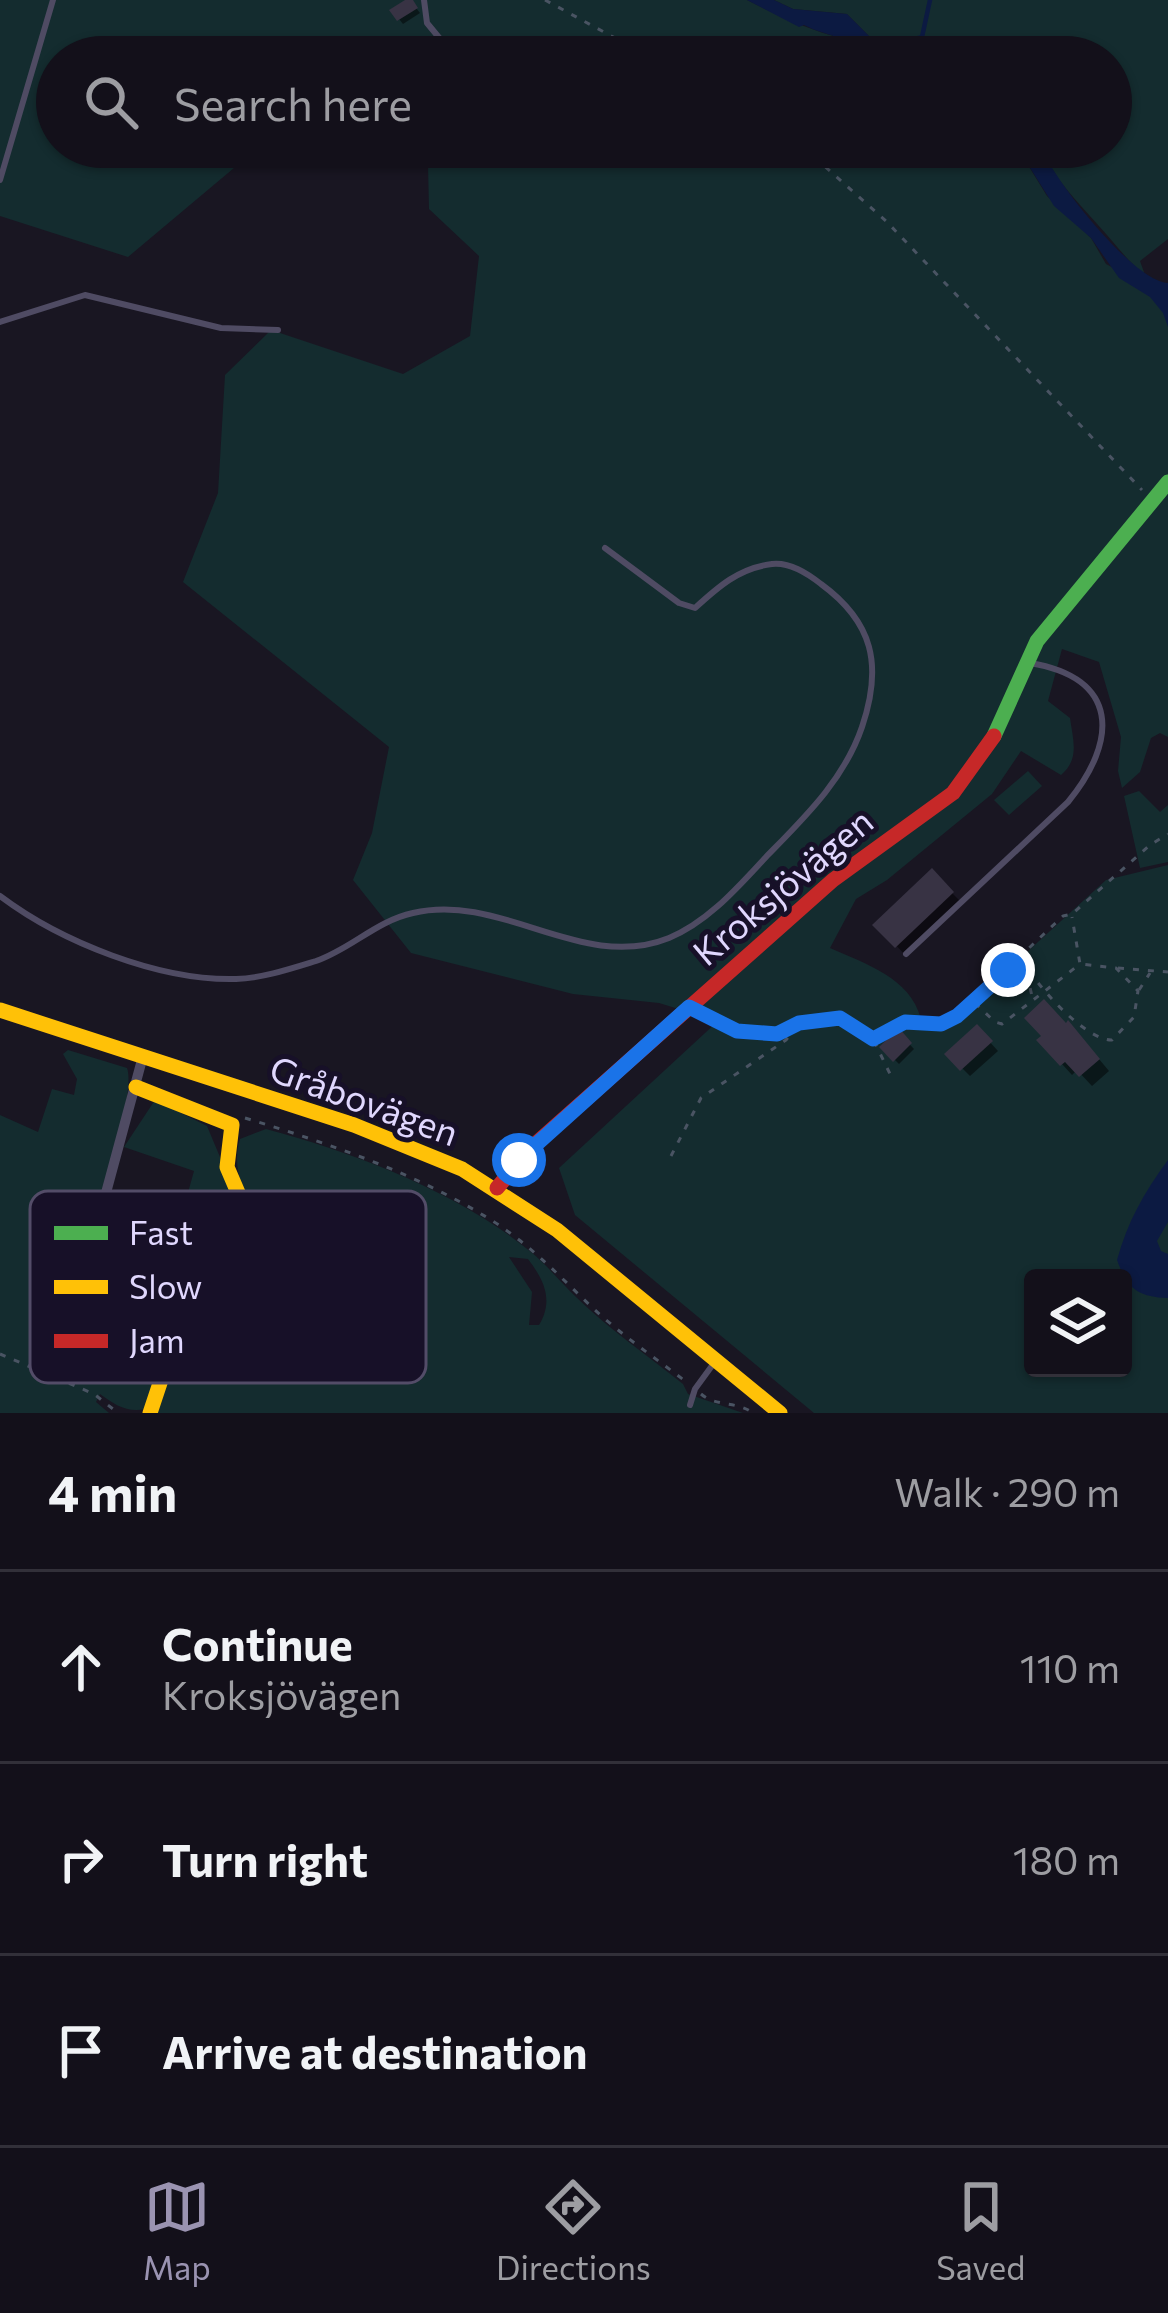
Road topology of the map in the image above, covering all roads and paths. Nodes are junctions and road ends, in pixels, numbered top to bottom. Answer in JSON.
{"nodes":[{"id":1,"x":53,"y":0,"type":"edge"},
{"id":2,"x":424,"y":0,"type":"edge"},
{"id":3,"x":545,"y":0,"type":"edge"},
{"id":4,"x":42,"y":36,"type":"edge"},
{"id":5,"x":438,"y":36,"type":"edge"},
{"id":6,"x":611,"y":36,"type":"edge"},
{"id":7,"x":36,"y":58,"type":"edge"},
{"id":8,"x":827,"y":168,"type":"edge"},
{"id":9,"x":0,"y":181,"type":"edge"},
{"id":10,"x":0,"y":322,"type":"edge"},
{"id":11,"x":278,"y":330,"type":"dead end"},
{"id":12,"x":1168,"y":482,"type":"edge"},
{"id":13,"x":1150,"y":499,"type":"junction"},
{"id":14,"x":605,"y":548,"type":"dead end"},
{"id":15,"x":1027,"y":662,"type":"junction"},
{"id":16,"x":1168,"y":834,"type":"edge"},
{"id":17,"x":0,"y":896,"type":"edge"},
{"id":18,"x":1072,"y":914,"type":"junction"},
{"id":19,"x":906,"y":954,"type":"dead end"},
{"id":20,"x":1022,"y":957,"type":"junction"},
{"id":21,"x":1079,"y":964,"type":"junction"},
{"id":22,"x":1116,"y":968,"type":"junction"},
{"id":23,"x":1008,"y":970,"type":"junction"},
{"id":24,"x":1150,"y":972,"type":"junction"},
{"id":25,"x":1168,"y":972,"type":"edge"},
{"id":26,"x":1048,"y":990,"type":"junction"},
{"id":27,"x":1138,"y":991,"type":"junction"},
{"id":28,"x":974,"y":1002,"type":"junction"},
{"id":29,"x":1033,"y":1002,"type":"junction"},
{"id":30,"x":689,"y":1007,"type":"junction"},
{"id":31,"x":0,"y":1010,"type":"edge"},
{"id":32,"x":799,"y":1023,"type":"junction"},
{"id":33,"x":873,"y":1039,"type":"junction"},
{"id":34,"x":143,"y":1056,"type":"junction"},
{"id":35,"x":892,"y":1078,"type":"dead end"},
{"id":36,"x":136,"y":1087,"type":"junction"},
{"id":37,"x":234,"y":1115,"type":"dead end"},
{"id":38,"x":670,"y":1156,"type":"dead end"},
{"id":39,"x":497,"y":1188,"type":"junction"},
{"id":40,"x":107,"y":1191,"type":"edge"},
{"id":41,"x":236,"y":1191,"type":"edge"},
{"id":42,"x":0,"y":1354,"type":"edge"},
{"id":43,"x":716,"y":1360,"type":"junction"},
{"id":44,"x":30,"y":1367,"type":"edge"},
{"id":45,"x":68,"y":1383,"type":"edge"},
{"id":46,"x":161,"y":1383,"type":"edge"},
{"id":47,"x":695,"y":1388,"type":"junction"},
{"id":48,"x":690,"y":1405,"type":"dead end"},
{"id":49,"x":118,"y":1413,"type":"edge"},
{"id":50,"x":150,"y":1413,"type":"edge"},
{"id":51,"x":753,"y":1413,"type":"edge"},
{"id":52,"x":780,"y":1413,"type":"edge"}],
"edges":[{"from":1,"to":4,"type":"lane"},
{"from":2,"to":5,"type":"lane"},
{"from":3,"to":6,"type":"path"},
{"from":7,"to":9,"type":"lane"},
{"from":8,"to":13,"type":"path"},
{"from":10,"to":11,"type":"lane"},
{"from":12,"to":13,"type":"street","name":"Kroksjövägen"},
{"from":13,"to":15,"type":"street","name":"Kroksjövägen"},
{"from":14,"to":17,"type":"lane"},
{"from":15,"to":19,"type":"lane"},
{"from":15,"to":30,"type":"street","name":"Kroksjövägen"},
{"from":16,"to":18,"type":"path"},
{"from":18,"to":20,"type":"path"},
{"from":18,"to":21,"type":"path"},
{"from":20,"to":23,"type":"path"},
{"from":20,"to":26,"type":"path"},
{"from":21,"to":22,"type":"path"},
{"from":21,"to":26,"type":"path"},
{"from":22,"to":24,"type":"path"},
{"from":22,"to":27,"type":"path"},
{"from":23,"to":28,"type":"path"},
{"from":23,"to":29,"type":"path"},
{"from":24,"to":25,"type":"path"},
{"from":24,"to":27,"type":"path"},
{"from":26,"to":27,"type":"path"},
{"from":26,"to":29,"type":"path"},
{"from":28,"to":29,"type":"path"},
{"from":28,"to":33,"type":"path"},
{"from":30,"to":32,"type":"path"},
{"from":30,"to":39,"type":"street","name":"Kroksjövägen"},
{"from":31,"to":34,"type":"street","name":"Gråbovägen"},
{"from":32,"to":33,"type":"path"},
{"from":32,"to":38,"type":"path"},
{"from":33,"to":35,"type":"path"},
{"from":34,"to":36,"type":"street"},
{"from":34,"to":39,"type":"street","name":"Gråbovägen"},
{"from":36,"to":40,"type":"street"},
{"from":36,"to":41,"type":"street"},
{"from":37,"to":47,"type":"path"},
{"from":39,"to":43,"type":"street","name":"Gråbovägen"},
{"from":42,"to":44,"type":"path"},
{"from":43,"to":47,"type":"lane"},
{"from":43,"to":52,"type":"street","name":"Gråbovägen"},
{"from":45,"to":49,"type":"path"},
{"from":46,"to":50,"type":"street"},
{"from":47,"to":48,"type":"lane"},
{"from":47,"to":51,"type":"path"}]}
